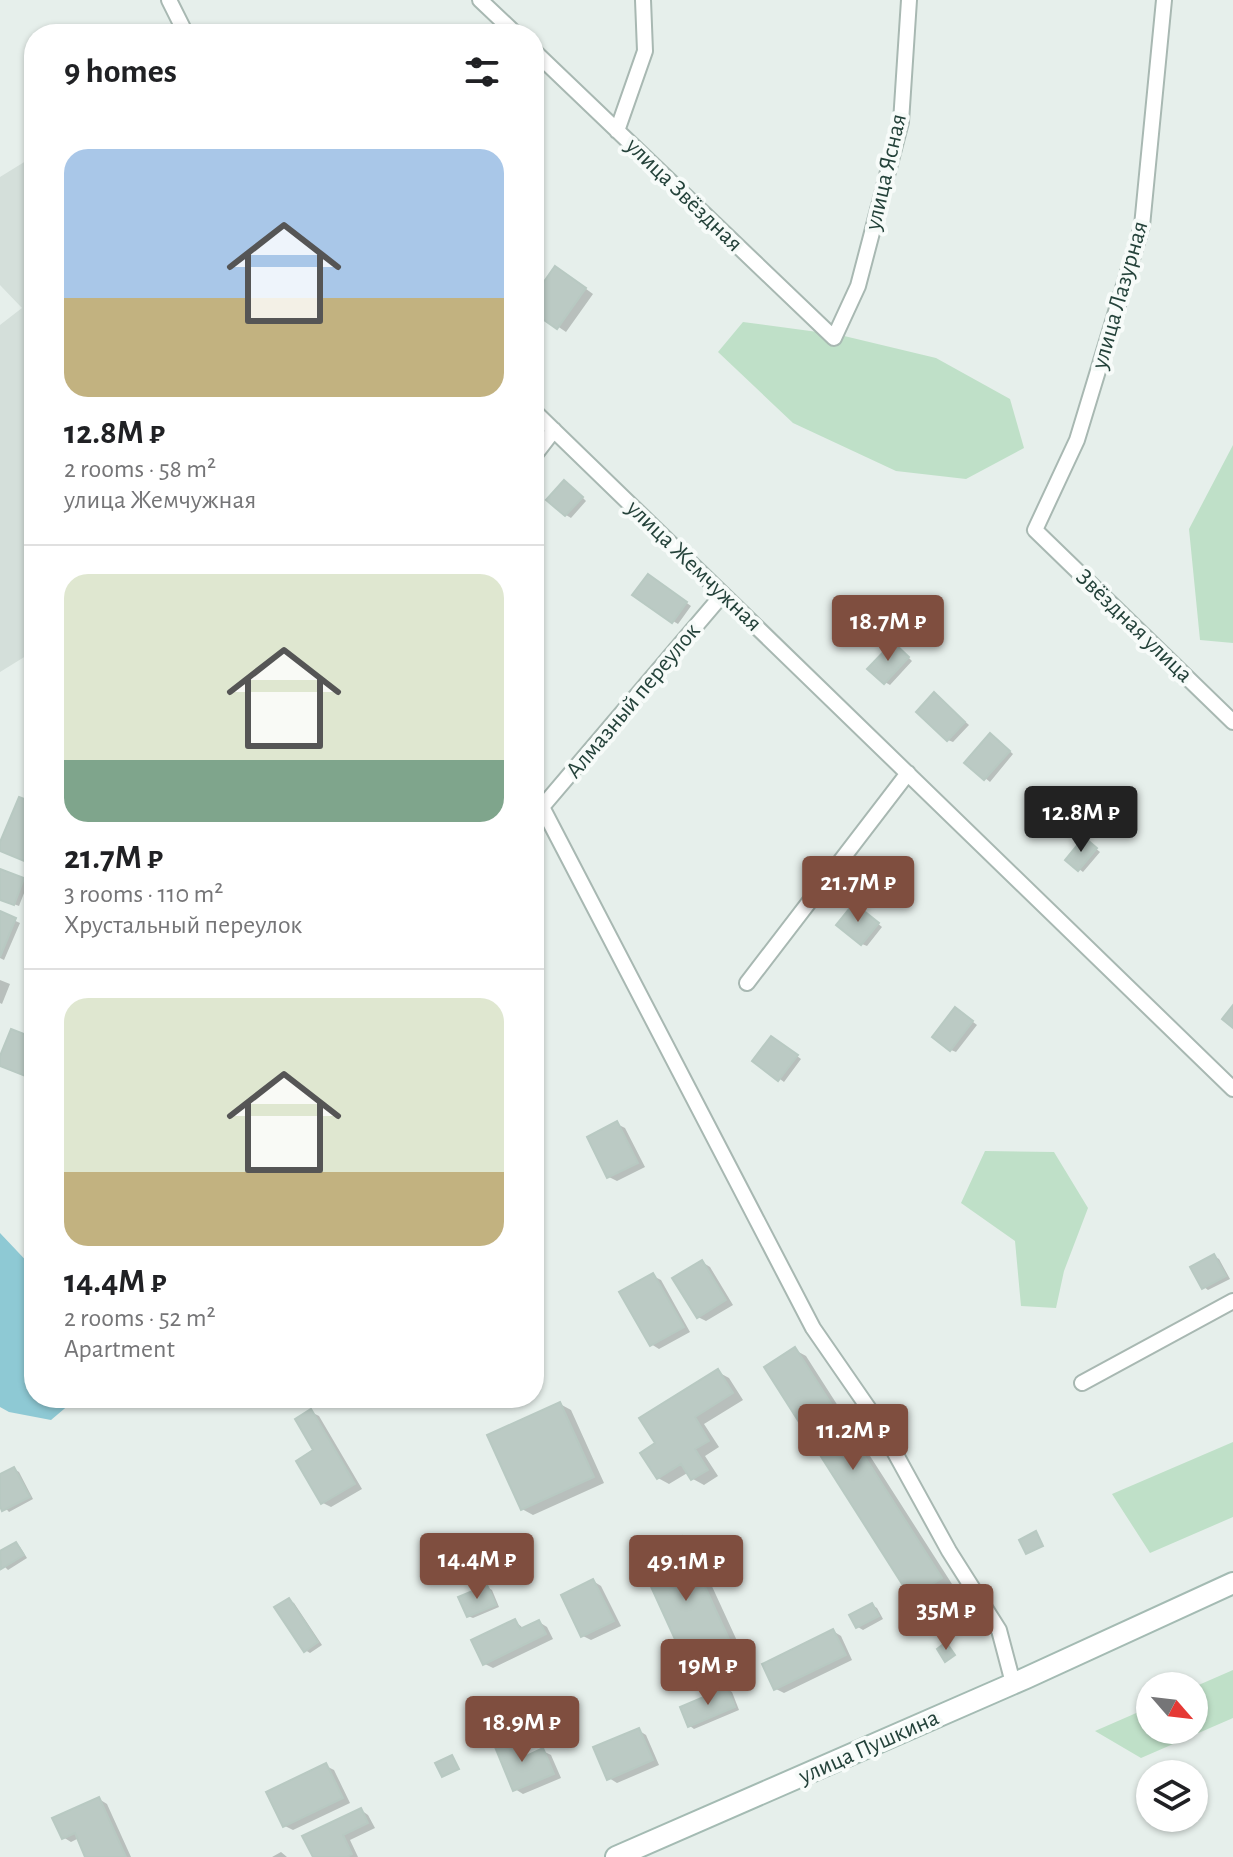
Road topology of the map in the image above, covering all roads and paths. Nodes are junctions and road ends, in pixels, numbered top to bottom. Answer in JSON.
{"nodes":[{"id":1,"x":169,"y":0,"type":"edge"},
{"id":2,"x":480,"y":0,"type":"edge"},
{"id":3,"x":643,"y":0,"type":"edge"},
{"id":4,"x":909,"y":0,"type":"edge"},
{"id":5,"x":1164,"y":0,"type":"edge"},
{"id":6,"x":181,"y":24,"type":"edge"},
{"id":7,"x":505,"y":24,"type":"edge"},
{"id":8,"x":544,"y":61,"type":"edge"},
{"id":9,"x":617,"y":131,"type":"junction"},
{"id":10,"x":834,"y":338,"type":"joint"},
{"id":11,"x":544,"y":420,"type":"edge"},
{"id":12,"x":554,"y":430,"type":"junction"},
{"id":13,"x":544,"y":443,"type":"edge"},
{"id":14,"x":1035,"y":530,"type":"joint"},
{"id":15,"x":723,"y":594,"type":"junction"},
{"id":16,"x":1233,"y":722,"type":"edge"},
{"id":17,"x":908,"y":773,"type":"junction"},
{"id":18,"x":544,"y":795,"type":"edge"},
{"id":19,"x":544,"y":813,"type":"edge"},
{"id":20,"x":747,"y":983,"type":"dead end"},
{"id":21,"x":1233,"y":1089,"type":"edge"},
{"id":22,"x":1233,"y":1301,"type":"edge"},
{"id":23,"x":1082,"y":1383,"type":"dead end"},
{"id":24,"x":1233,"y":1583,"type":"edge"},
{"id":25,"x":1013,"y":1683,"type":"junction"},
{"id":26,"x":616,"y":1857,"type":"edge"}],
"edges":[{"from":1,"to":6,"type":"street"},
{"from":2,"to":7,"type":"street"},
{"from":3,"to":9,"type":"street"},
{"from":4,"to":10,"type":"street","name":"улица Ясная"},
{"from":5,"to":14,"type":"street","name":"улица Лазурная"},
{"from":8,"to":9,"type":"street","name":"улица Звёздная"},
{"from":9,"to":10,"type":"street","name":"улица Звёздная"},
{"from":11,"to":12,"type":"street","name":"улица Жемчужная"},
{"from":12,"to":13,"type":"street"},
{"from":12,"to":15,"type":"street","name":"улица Жемчужная"},
{"from":14,"to":16,"type":"street","name":"Звёздная улица"},
{"from":15,"to":17,"type":"street","name":"улица Жемчужная"},
{"from":15,"to":18,"type":"street","name":"Алмазный переулок"},
{"from":17,"to":20,"type":"street"},
{"from":17,"to":21,"type":"street","name":"улица Жемчужная"},
{"from":19,"to":25,"type":"street"},
{"from":22,"to":23,"type":"street"},
{"from":24,"to":25,"type":"street","name":"улица Пушкина"},
{"from":25,"to":26,"type":"street","name":"улица Пушкина"}]}
